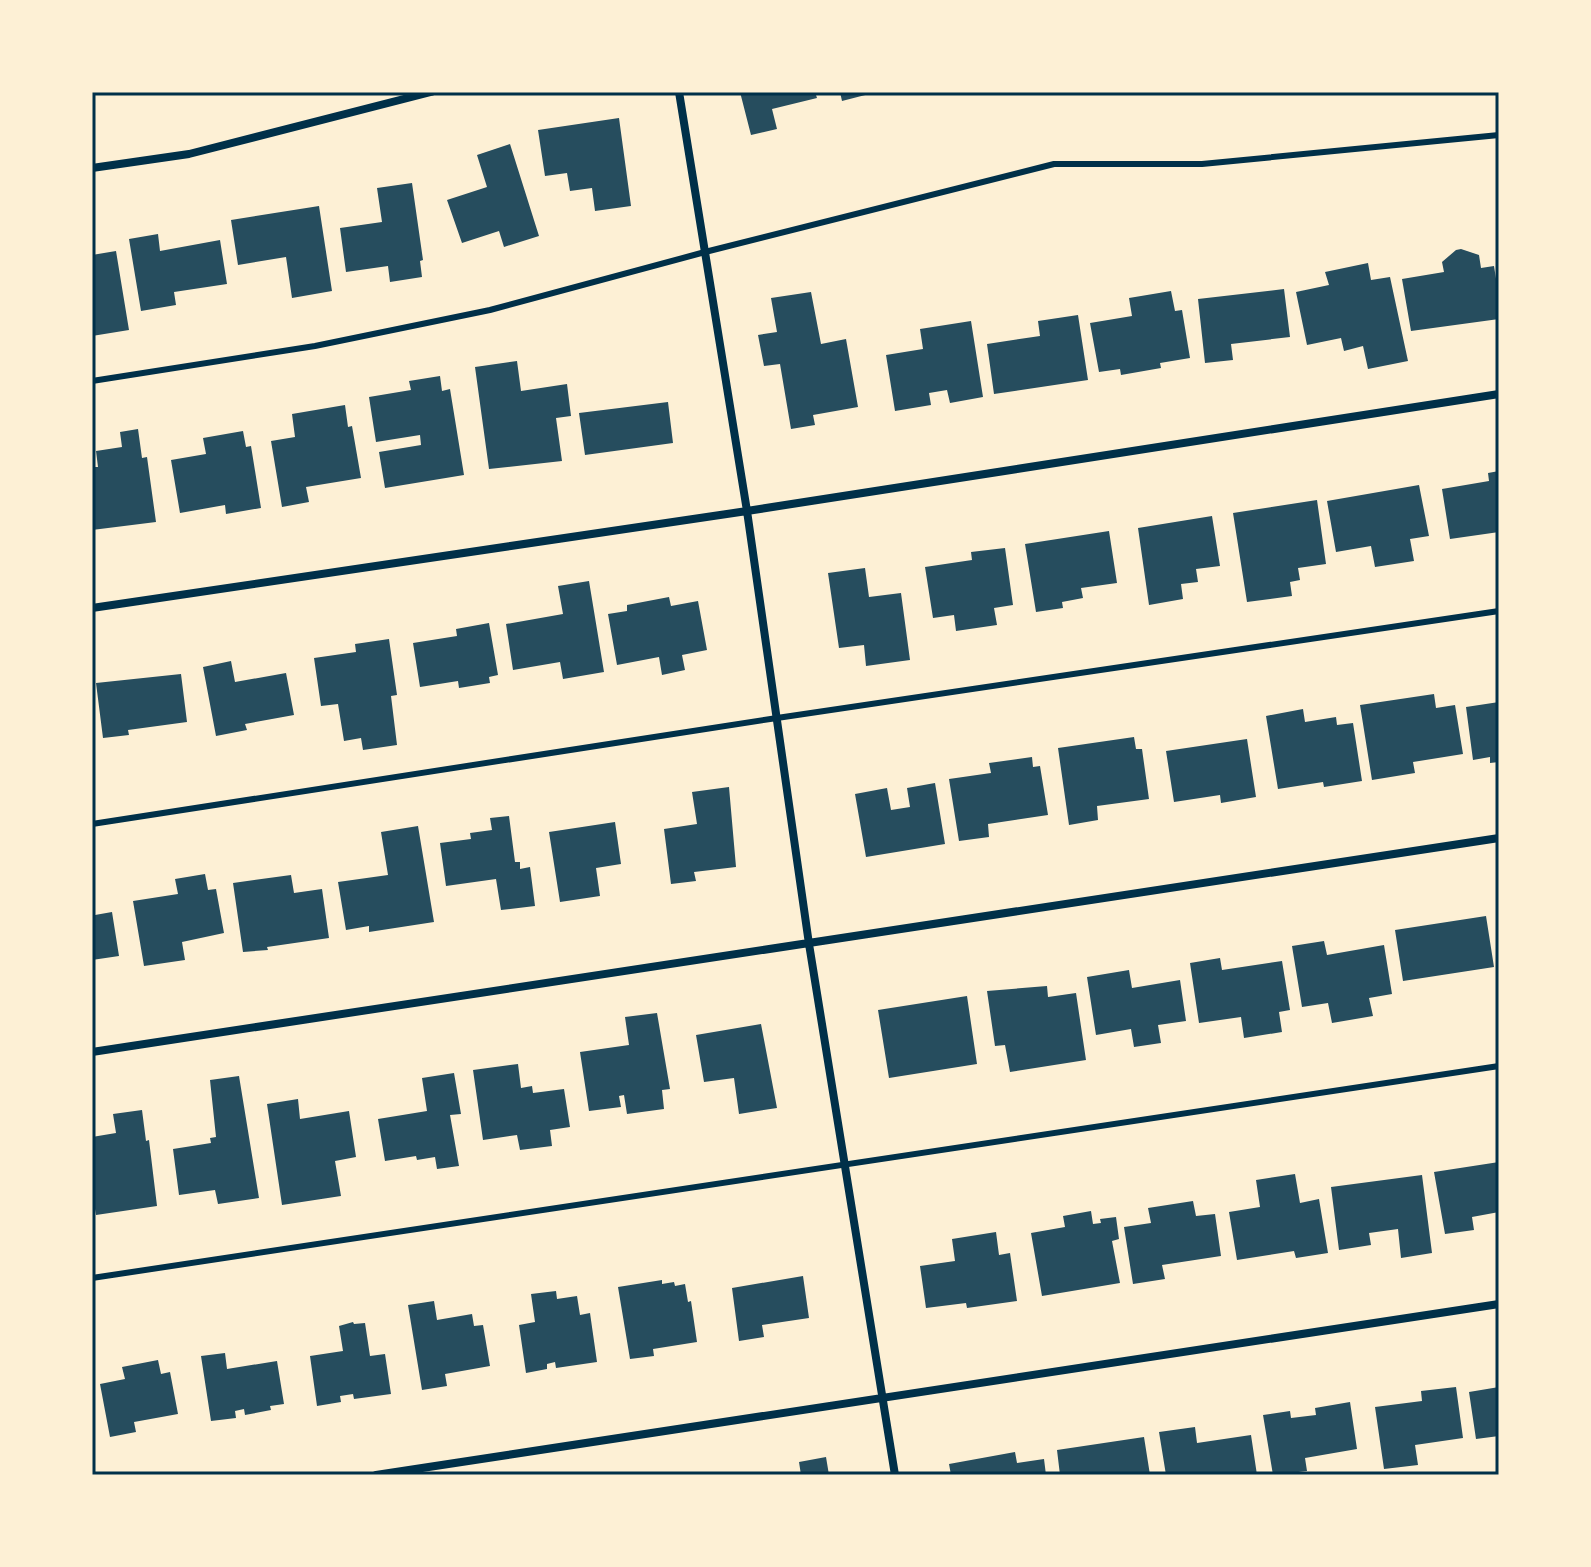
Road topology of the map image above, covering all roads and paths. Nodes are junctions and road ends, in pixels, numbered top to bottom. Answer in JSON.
{"nodes":[{"id":1,"x":431,"y":92,"type":"edge"},
{"id":2,"x":679,"y":92,"type":"edge"},
{"id":3,"x":1499,"y":135,"type":"edge"},
{"id":4,"x":92,"y":168,"type":"edge"},
{"id":5,"x":705,"y":252,"type":"junction"},
{"id":6,"x":92,"y":381,"type":"edge"},
{"id":7,"x":1499,"y":394,"type":"edge"},
{"id":8,"x":747,"y":511,"type":"junction"},
{"id":9,"x":92,"y":608,"type":"edge"},
{"id":10,"x":1499,"y":611,"type":"edge"},
{"id":11,"x":777,"y":718,"type":"junction"},
{"id":12,"x":92,"y":824,"type":"edge"},
{"id":13,"x":1499,"y":838,"type":"edge"},
{"id":14,"x":809,"y":944,"type":"junction"},
{"id":15,"x":92,"y":1052,"type":"edge"},
{"id":16,"x":1499,"y":1066,"type":"edge"},
{"id":17,"x":846,"y":1166,"type":"junction"},
{"id":18,"x":92,"y":1278,"type":"edge"},
{"id":19,"x":1499,"y":1304,"type":"edge"},
{"id":20,"x":884,"y":1397,"type":"junction"},
{"id":21,"x":376,"y":1475,"type":"edge"},
{"id":22,"x":895,"y":1475,"type":"edge"}],
"edges":[{"from":1,"to":4,"type":"street"},
{"from":2,"to":5,"type":"street"},
{"from":3,"to":5,"type":"lane"},
{"from":5,"to":6,"type":"lane"},
{"from":5,"to":8,"type":"street"},
{"from":7,"to":8,"type":"street"},
{"from":8,"to":9,"type":"street"},
{"from":8,"to":11,"type":"street"},
{"from":10,"to":11,"type":"lane"},
{"from":11,"to":12,"type":"lane"},
{"from":11,"to":14,"type":"street"},
{"from":13,"to":14,"type":"street"},
{"from":14,"to":15,"type":"street"},
{"from":14,"to":17,"type":"street"},
{"from":16,"to":17,"type":"lane"},
{"from":17,"to":18,"type":"lane"},
{"from":17,"to":20,"type":"street"},
{"from":19,"to":20,"type":"street"},
{"from":20,"to":21,"type":"street"},
{"from":20,"to":22,"type":"street"}]}
